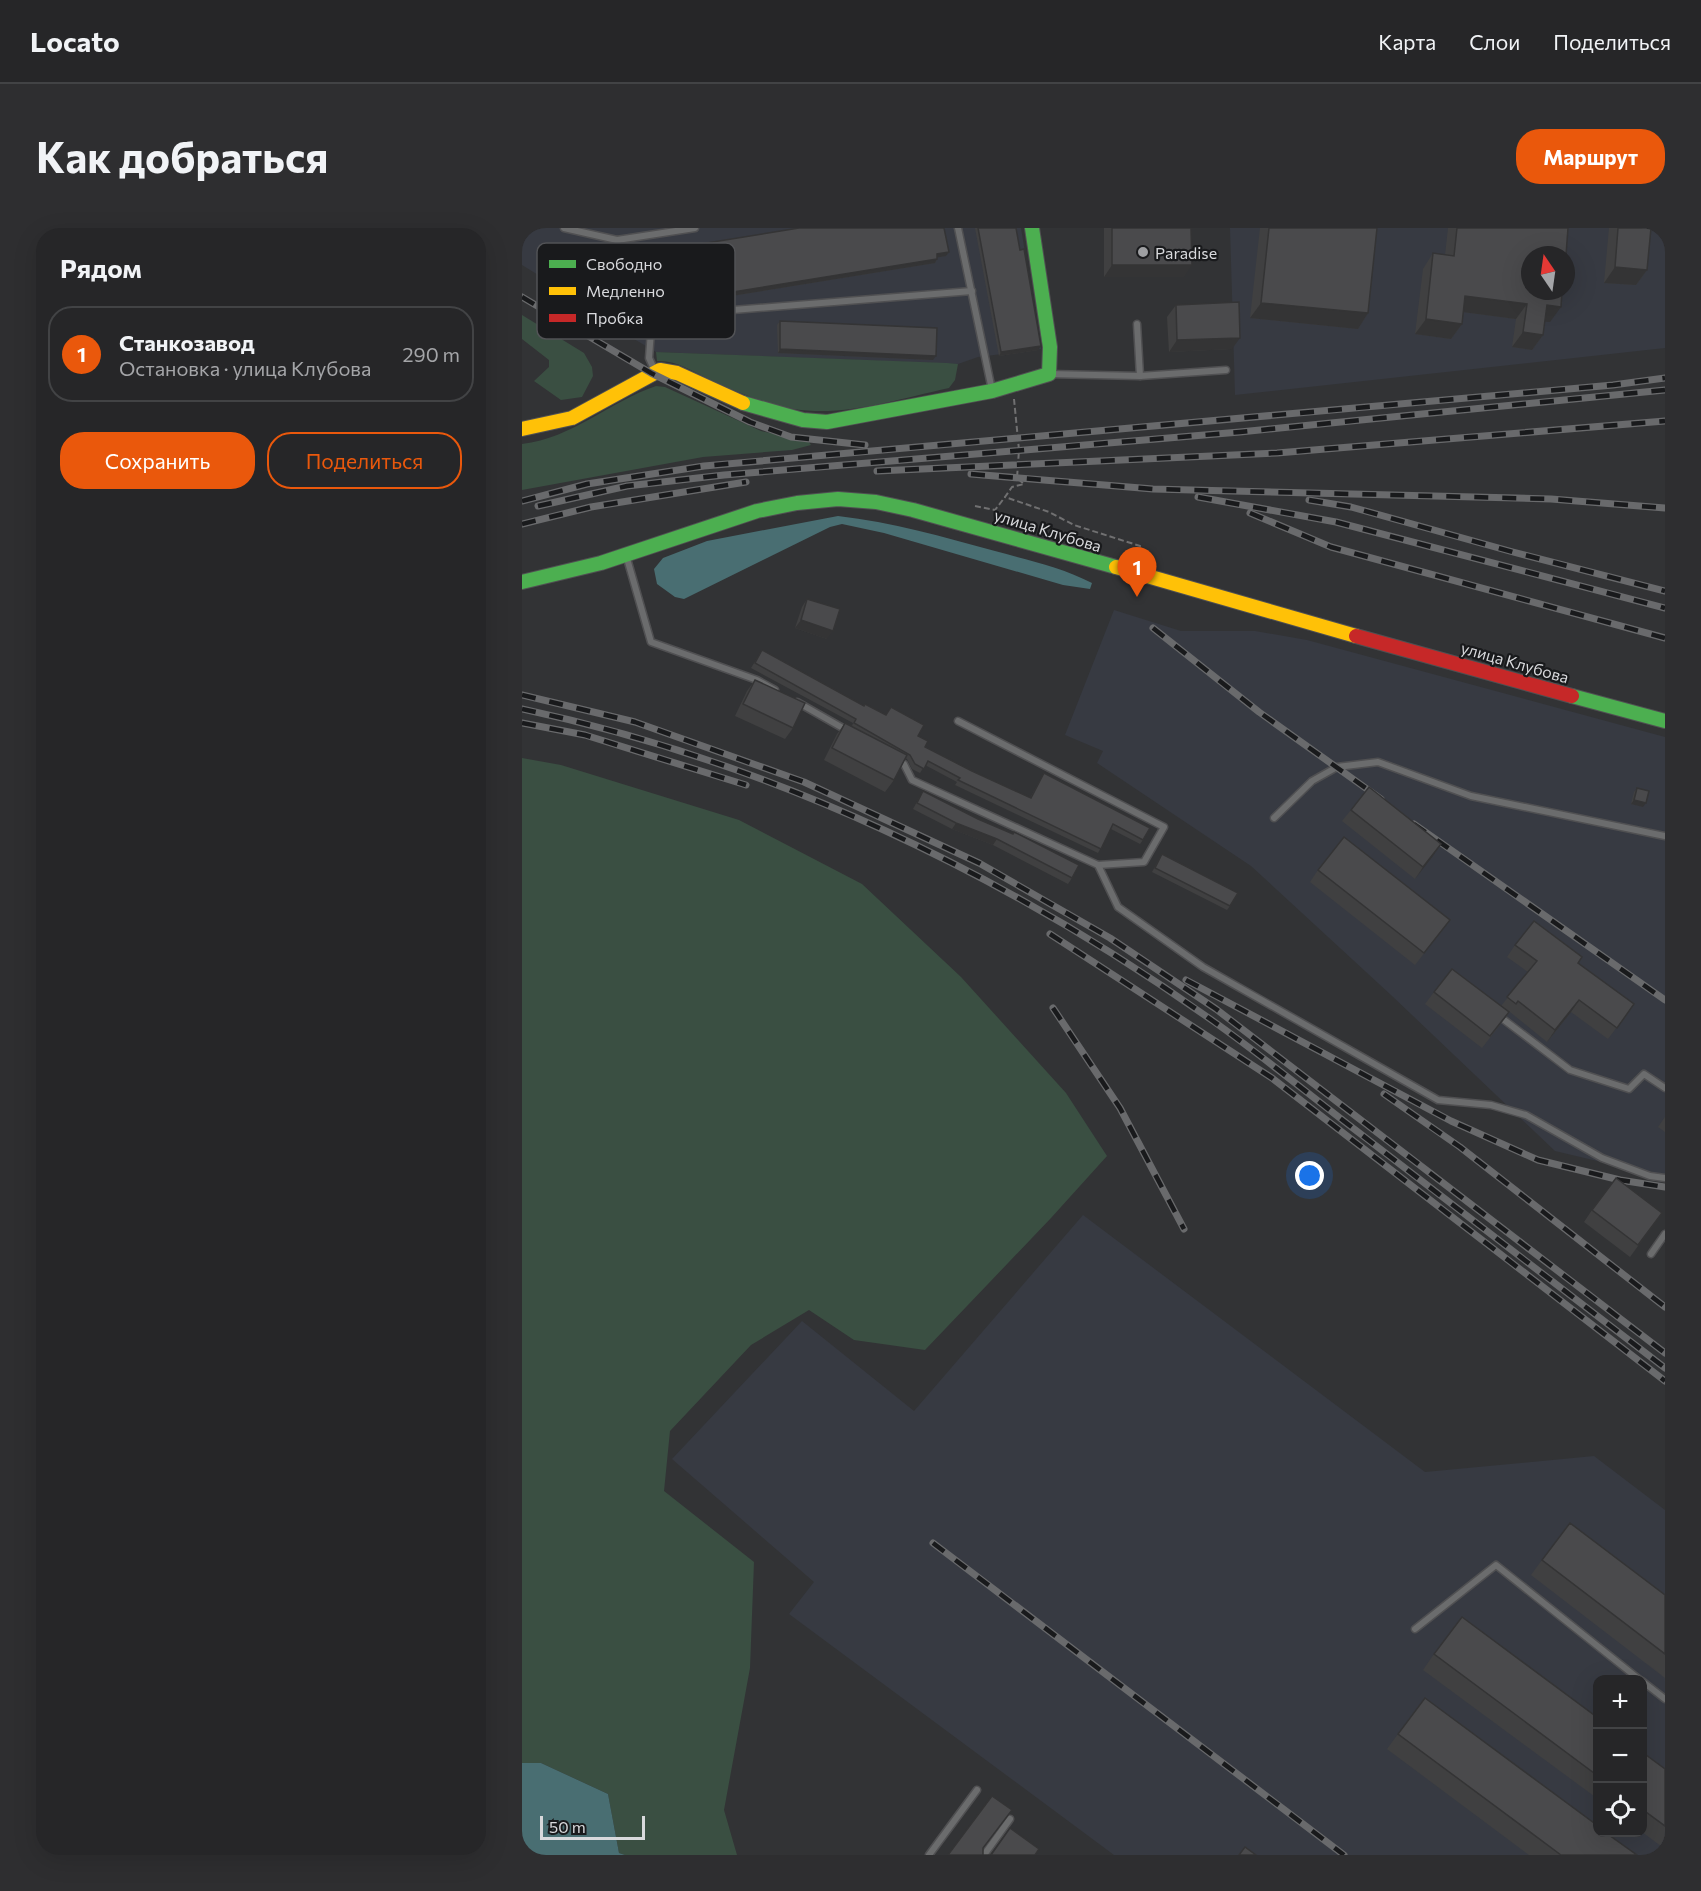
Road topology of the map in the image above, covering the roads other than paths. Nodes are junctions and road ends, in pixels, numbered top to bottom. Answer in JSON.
{"nodes":[{"id":1,"x":564,"y":228,"type":"edge"},
{"id":2,"x":694,"y":228,"type":"edge"},
{"id":3,"x":958,"y":228,"type":"edge"},
{"id":4,"x":1032,"y":228,"type":"edge"},
{"id":5,"x":617,"y":240,"type":"junction"},
{"id":6,"x":618,"y":243,"type":"edge"},
{"id":7,"x":972,"y":291,"type":"junction"},
{"id":8,"x":735,"y":310,"type":"edge"},
{"id":9,"x":1137,"y":324,"type":"dead end"},
{"id":10,"x":651,"y":339,"type":"edge"},
{"id":11,"x":1226,"y":370,"type":"dead end"},
{"id":12,"x":656,"y":371,"type":"junction"},
{"id":13,"x":1049,"y":374,"type":"junction"},
{"id":14,"x":1140,"y":376,"type":"junction"},
{"id":15,"x":992,"y":391,"type":"junction"},
{"id":16,"x":522,"y":429,"type":"edge"},
{"id":17,"x":626,"y":554,"type":"junction"},
{"id":18,"x":522,"y":582,"type":"edge"},
{"id":19,"x":958,"y":721,"type":"dead end"},
{"id":20,"x":1665,"y":721,"type":"edge"},
{"id":21,"x":855,"y":736,"type":"edge"},
{"id":22,"x":885,"y":753,"type":"edge"},
{"id":23,"x":1274,"y":818,"type":"dead end"},
{"id":24,"x":1665,"y":836,"type":"edge"},
{"id":25,"x":1098,"y":865,"type":"junction"},
{"id":26,"x":1496,"y":1014,"type":"edge"},
{"id":27,"x":1665,"y":1088,"type":"edge"},
{"id":28,"x":1665,"y":1178,"type":"edge"},
{"id":29,"x":1665,"y":1234,"type":"edge"},
{"id":30,"x":1651,"y":1254,"type":"dead end"},
{"id":31,"x":1414,"y":1629,"type":"dead end"},
{"id":32,"x":1634,"y":1675,"type":"edge"},
{"id":33,"x":1647,"y":1686,"type":"edge"},
{"id":34,"x":1665,"y":1699,"type":"edge"},
{"id":35,"x":977,"y":1790,"type":"dead end"},
{"id":36,"x":1010,"y":1819,"type":"edge"},
{"id":37,"x":929,"y":1855,"type":"edge"},
{"id":38,"x":984,"y":1855,"type":"edge"}],
"edges":[{"from":1,"to":5,"type":"lane"},
{"from":2,"to":5,"type":"lane"},
{"from":3,"to":7,"type":"lane"},
{"from":4,"to":13,"type":"street"},
{"from":5,"to":6,"type":"lane"},
{"from":7,"to":8,"type":"lane"},
{"from":7,"to":15,"type":"lane"},
{"from":9,"to":14,"type":"lane"},
{"from":10,"to":12,"type":"lane"},
{"from":11,"to":14,"type":"lane"},
{"from":12,"to":15,"type":"street"},
{"from":12,"to":16,"type":"street"},
{"from":13,"to":14,"type":"lane"},
{"from":13,"to":15,"type":"street"},
{"from":17,"to":18,"type":"street","name":"улица Клубова"},
{"from":17,"to":20,"type":"street","name":"улица Клубова"},
{"from":17,"to":21,"type":"lane"},
{"from":19,"to":25,"type":"lane"},
{"from":22,"to":25,"type":"lane"},
{"from":23,"to":24,"type":"lane"},
{"from":25,"to":28,"type":"lane"},
{"from":26,"to":27,"type":"lane"},
{"from":29,"to":30,"type":"lane"},
{"from":31,"to":32,"type":"lane"},
{"from":33,"to":34,"type":"lane"},
{"from":35,"to":37,"type":"lane"},
{"from":36,"to":38,"type":"lane"}]}
